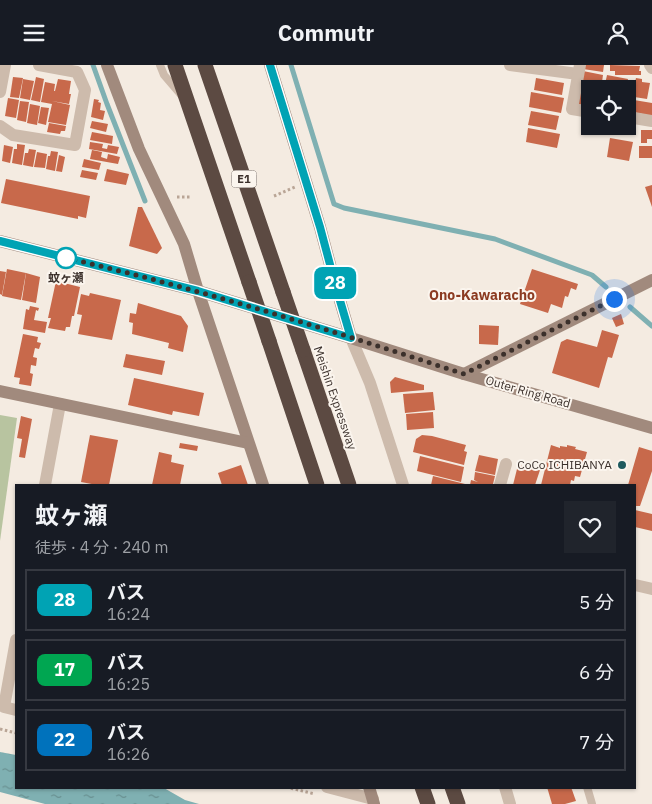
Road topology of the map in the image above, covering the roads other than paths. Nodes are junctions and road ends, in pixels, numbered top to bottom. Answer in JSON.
{"nodes":[{"id":1,"x":5,"y":65,"type":"edge"},
{"id":2,"x":39,"y":65,"type":"edge"},
{"id":3,"x":107,"y":65,"type":"edge"},
{"id":4,"x":160,"y":65,"type":"edge"},
{"id":5,"x":175,"y":65,"type":"edge"},
{"id":6,"x":205,"y":65,"type":"edge"},
{"id":7,"x":270,"y":65,"type":"edge"},
{"id":8,"x":510,"y":65,"type":"edge"},
{"id":9,"x":650,"y":65,"type":"edge"},
{"id":10,"x":579,"y":69,"type":"edge"},
{"id":11,"x":652,"y":69,"type":"edge"},
{"id":12,"x":0,"y":92,"type":"edge"},
{"id":13,"x":188,"y":103,"type":"junction"},
{"id":14,"x":581,"y":110,"type":"edge"},
{"id":15,"x":636,"y":118,"type":"edge"},
{"id":16,"x":652,"y":121,"type":"edge"},
{"id":17,"x":0,"y":125,"type":"edge"},
{"id":18,"x":0,"y":241,"type":"edge"},
{"id":19,"x":652,"y":280,"type":"edge"},
{"id":20,"x":198,"y":291,"type":"junction"},
{"id":21,"x":351,"y":338,"type":"junction"},
{"id":22,"x":464,"y":374,"type":"junction"},
{"id":23,"x":0,"y":391,"type":"edge"},
{"id":24,"x":60,"y":404,"type":"junction"},
{"id":25,"x":652,"y":428,"type":"edge"},
{"id":26,"x":248,"y":443,"type":"junction"},
{"id":27,"x":506,"y":464,"type":"dead end"},
{"id":28,"x":45,"y":484,"type":"edge"},
{"id":29,"x":262,"y":484,"type":"edge"},
{"id":30,"x":317,"y":484,"type":"edge"},
{"id":31,"x":349,"y":484,"type":"edge"},
{"id":32,"x":403,"y":484,"type":"edge"},
{"id":33,"x":500,"y":484,"type":"edge"},
{"id":34,"x":636,"y":585,"type":"edge"},
{"id":35,"x":652,"y":589,"type":"edge"},
{"id":36,"x":15,"y":646,"type":"edge"},
{"id":37,"x":15,"y":710,"type":"edge"},
{"id":38,"x":336,"y":789,"type":"edge"},
{"id":39,"x":423,"y":789,"type":"edge"},
{"id":40,"x":453,"y":789,"type":"edge"},
{"id":41,"x":506,"y":789,"type":"edge"},
{"id":42,"x":588,"y":789,"type":"edge"},
{"id":43,"x":372,"y":797,"type":"edge"},
{"id":44,"x":428,"y":804,"type":"edge"},
{"id":45,"x":458,"y":804,"type":"edge"},
{"id":46,"x":510,"y":804,"type":"edge"},
{"id":47,"x":592,"y":804,"type":"edge"}],
"edges":[{"from":1,"to":12,"type":"street"},
{"from":2,"to":17,"type":"street"},
{"from":3,"to":20,"type":"street"},
{"from":4,"to":13,"type":"lane"},
{"from":5,"to":13,"type":"highway","number":"E1"},
{"from":6,"to":31,"type":"highway","name":"Meishin Expressway","number":"E1","bridge":true},
{"from":7,"to":21,"type":"street"},
{"from":8,"to":10,"type":"street"},
{"from":9,"to":11,"type":"street"},
{"from":10,"to":14,"type":"street"},
{"from":13,"to":30,"type":"highway","number":"E1","bridge":true},
{"from":15,"to":16,"type":"street"},
{"from":18,"to":20,"type":"street","name":"Outer Ring Road"},
{"from":19,"to":22,"type":"street"},
{"from":20,"to":21,"type":"street","name":"Outer Ring Road"},
{"from":20,"to":26,"type":"street"},
{"from":21,"to":22,"type":"street","name":"Outer Ring Road"},
{"from":21,"to":32,"type":"street"},
{"from":22,"to":25,"type":"street","name":"Outer Ring Road"},
{"from":23,"to":24,"type":"street"},
{"from":24,"to":26,"type":"street"},
{"from":24,"to":28,"type":"street"},
{"from":26,"to":29,"type":"street"},
{"from":27,"to":33,"type":"street"},
{"from":34,"to":35,"type":"street"},
{"from":36,"to":37,"type":"street"},
{"from":38,"to":43,"type":"street"},
{"from":39,"to":44,"type":"highway"},
{"from":40,"to":45,"type":"highway"},
{"from":41,"to":46,"type":"street"},
{"from":42,"to":47,"type":"lane"}]}
